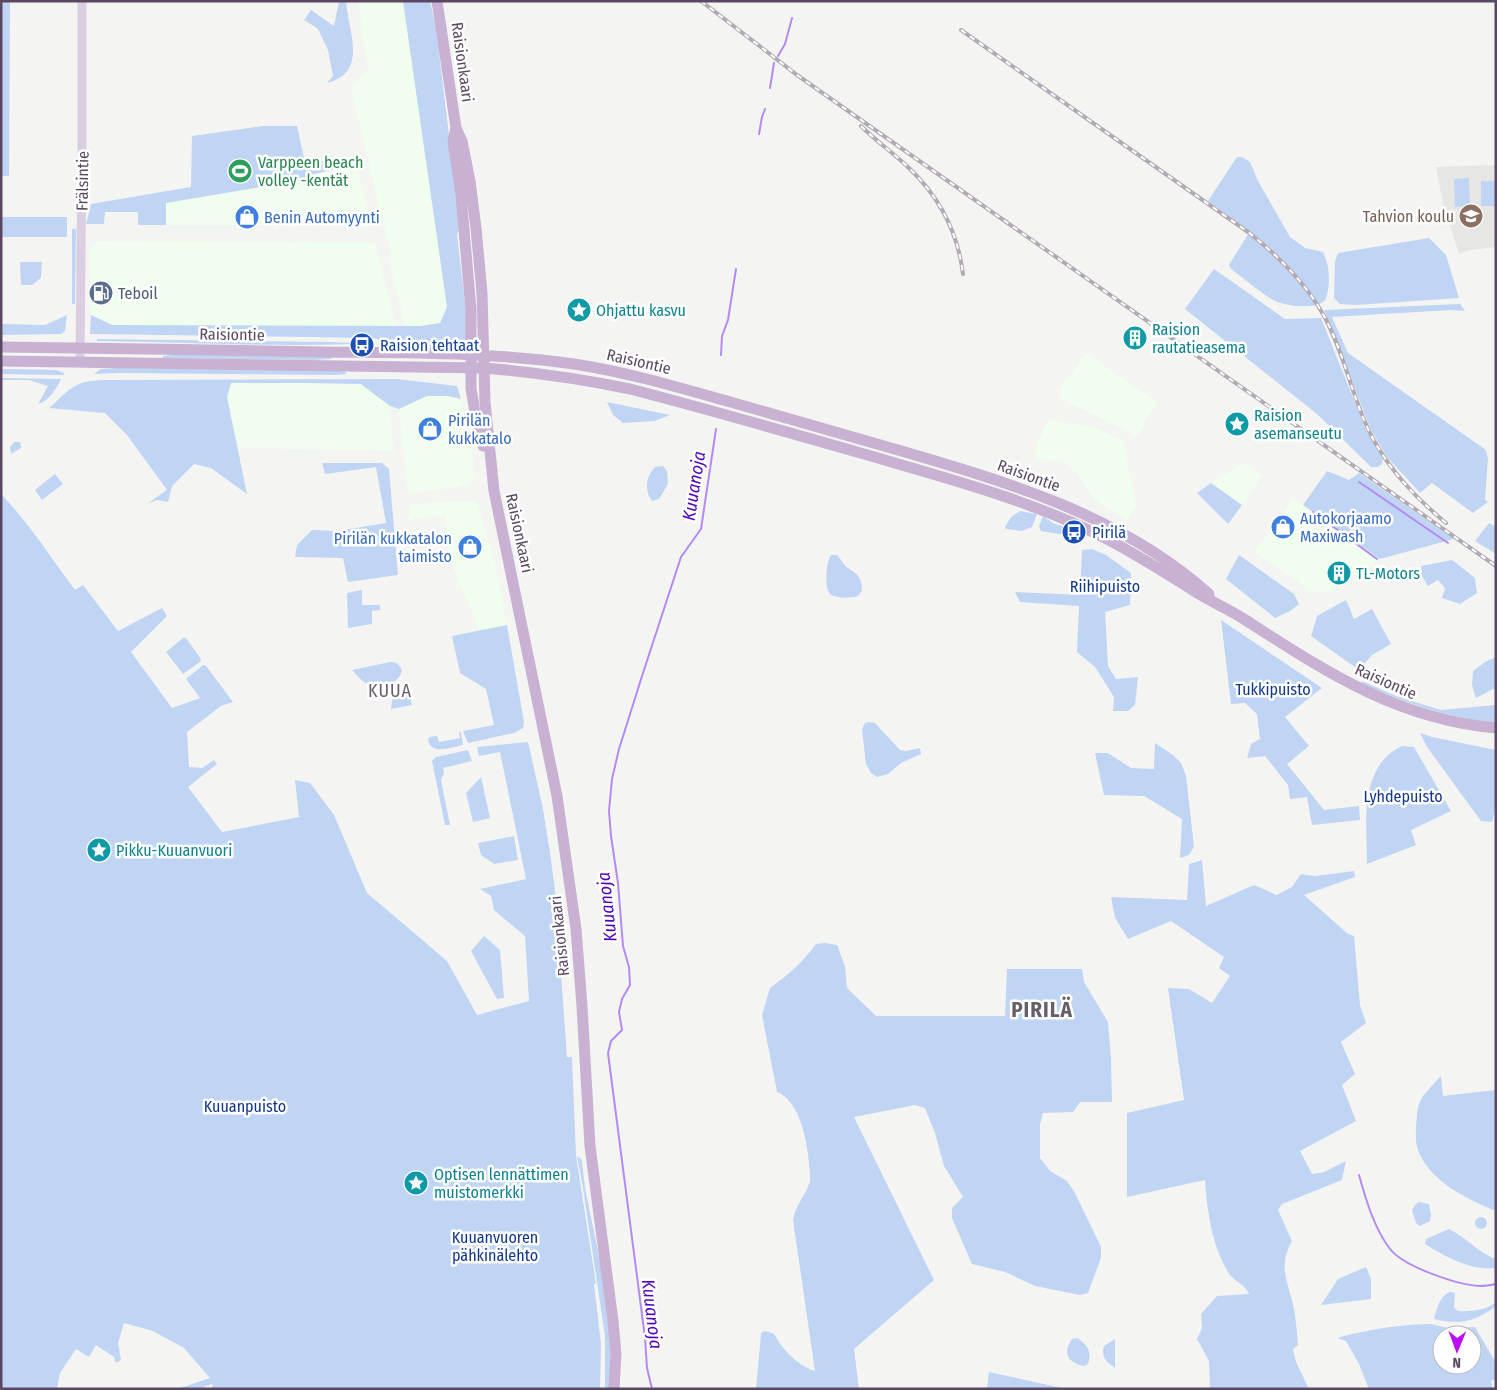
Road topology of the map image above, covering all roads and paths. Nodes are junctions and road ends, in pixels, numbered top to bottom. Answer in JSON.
{"nodes":[{"id":1,"x":82,"y":1,"type":"edge"},
{"id":2,"x":437,"y":1,"type":"edge"},
{"id":3,"x":456,"y":128,"type":"junction"},
{"id":4,"x":1,"y":347,"type":"edge"},
{"id":5,"x":81,"y":348,"type":"junction"},
{"id":6,"x":472,"y":354,"type":"junction"},
{"id":7,"x":484,"y":354,"type":"junction"},
{"id":8,"x":1,"y":361,"type":"edge"},
{"id":9,"x":80,"y":361,"type":"junction"},
{"id":10,"x":472,"y":367,"type":"junction"},
{"id":11,"x":484,"y":368,"type":"junction"},
{"id":12,"x":494,"y":486,"type":"junction"},
{"id":13,"x":1222,"y":605,"type":"junction"},
{"id":14,"x":1496,"y":728,"type":"edge"},
{"id":15,"x":614,"y":1389,"type":"edge"}],
"edges":[{"from":1,"to":5,"type":"street","name":"Frälsintie"},
{"from":2,"to":3,"type":"main road","name":"Raisionkaari"},
{"from":3,"to":6,"type":"main road","name":"Raisionkaari"},
{"from":3,"to":7,"type":"main road","name":"Raisionkaari"},
{"from":4,"to":5,"type":"main road","name":"Raisiontie"},
{"from":5,"to":6,"type":"main road","name":"Raisiontie"},
{"from":5,"to":9,"type":"street","name":"Frälsintie"},
{"from":6,"to":7,"type":"main road","name":"Raisiontie"},
{"from":6,"to":10,"type":"main road","name":"Raisionkaari"},
{"from":7,"to":11,"type":"main road","name":"Raisionkaari"},
{"from":7,"to":13,"type":"main road","name":"Raisiontie"},
{"from":8,"to":9,"type":"main road","name":"Raisiontie"},
{"from":9,"to":10,"type":"main road","name":"Raisiontie"},
{"from":10,"to":11,"type":"main road","name":"Raisiontie"},
{"from":10,"to":12,"type":"main road","name":"Raisionkaari"},
{"from":11,"to":12,"type":"main road","name":"Raisionkaari"},
{"from":11,"to":13,"type":"main road","name":"Raisiontie"},
{"from":12,"to":15,"type":"main road","name":"Raisionkaari"},
{"from":13,"to":14,"type":"main road","name":"Raisiontie"}]}
